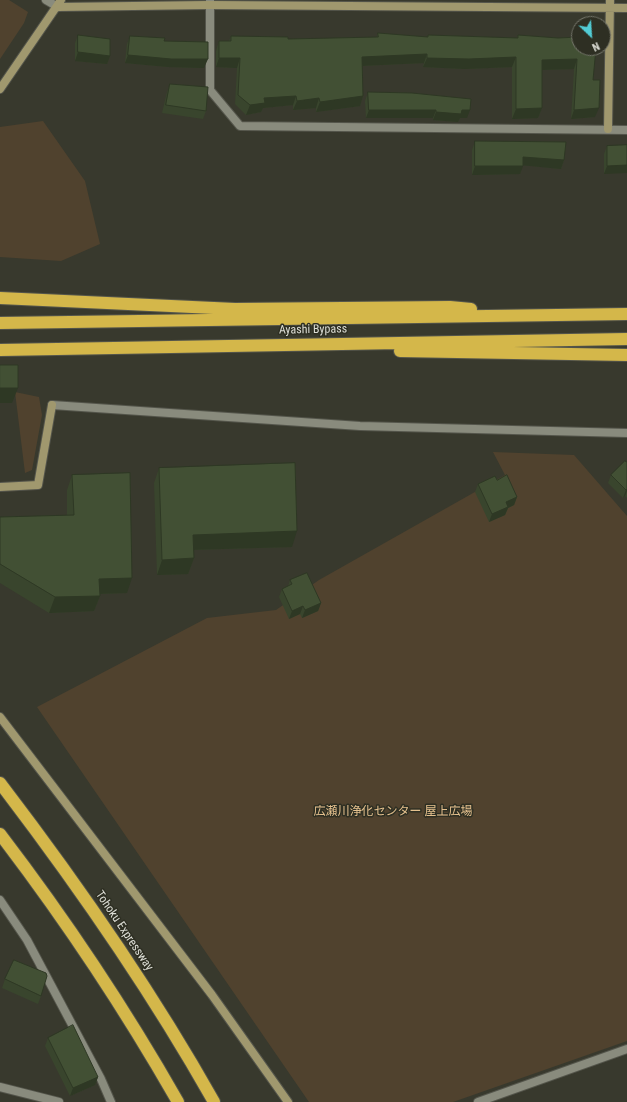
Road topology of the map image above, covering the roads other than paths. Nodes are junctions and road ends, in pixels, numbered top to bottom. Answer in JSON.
{"nodes":[{"id":1,"x":46,"y":0,"type":"edge"},
{"id":2,"x":210,"y":2,"type":"edge"},
{"id":3,"x":59,"y":3,"type":"edge"},
{"id":4,"x":610,"y":4,"type":"edge"},
{"id":5,"x":627,"y":8,"type":"edge"},
{"id":6,"x":0,"y":89,"type":"edge"},
{"id":7,"x":608,"y":129,"type":"junction"},
{"id":8,"x":627,"y":130,"type":"edge"},
{"id":9,"x":0,"y":298,"type":"edge"},
{"id":10,"x":542,"y":314,"type":"junction"},
{"id":11,"x":627,"y":314,"type":"edge"},
{"id":12,"x":0,"y":323,"type":"edge"},
{"id":13,"x":627,"y":339,"type":"edge"},
{"id":14,"x":189,"y":346,"type":"junction"},
{"id":15,"x":0,"y":350,"type":"edge"},
{"id":16,"x":627,"y":355,"type":"edge"},
{"id":17,"x":627,"y":433,"type":"edge"},
{"id":18,"x":0,"y":486,"type":"edge"},
{"id":19,"x":0,"y":717,"type":"edge"},
{"id":20,"x":0,"y":782,"type":"edge"},
{"id":21,"x":0,"y":834,"type":"edge"},
{"id":22,"x":0,"y":900,"type":"edge"},
{"id":23,"x":627,"y":1049,"type":"edge"},
{"id":24,"x":0,"y":1087,"type":"edge"},
{"id":25,"x":59,"y":1102,"type":"edge"},
{"id":26,"x":111,"y":1102,"type":"edge"},
{"id":27,"x":178,"y":1102,"type":"edge"},
{"id":28,"x":214,"y":1102,"type":"edge"},
{"id":29,"x":288,"y":1102,"type":"edge"},
{"id":30,"x":478,"y":1102,"type":"edge"}],
"edges":[{"from":1,"to":3,"type":"street"},
{"from":2,"to":3,"type":"street"},
{"from":2,"to":4,"type":"street"},
{"from":2,"to":7,"type":"street"},
{"from":3,"to":6,"type":"street"},
{"from":4,"to":5,"type":"street"},
{"from":4,"to":7,"type":"street"},
{"from":7,"to":8,"type":"street"},
{"from":9,"to":10,"type":"highway"},
{"from":10,"to":11,"type":"highway","name":"Ayashi Bypass"},
{"from":10,"to":12,"type":"highway","name":"Ayashi Bypass"},
{"from":13,"to":14,"type":"highway","name":"Ayashi Bypass"},
{"from":14,"to":15,"type":"highway","name":"Ayashi Bypass"},
{"from":14,"to":16,"type":"highway"},
{"from":17,"to":18,"type":"street"},
{"from":19,"to":29,"type":"street"},
{"from":20,"to":28,"type":"highway","name":"Tohoku Expressway"},
{"from":21,"to":27,"type":"highway"},
{"from":22,"to":26,"type":"street"},
{"from":23,"to":30,"type":"street"},
{"from":24,"to":25,"type":"street"}]}
